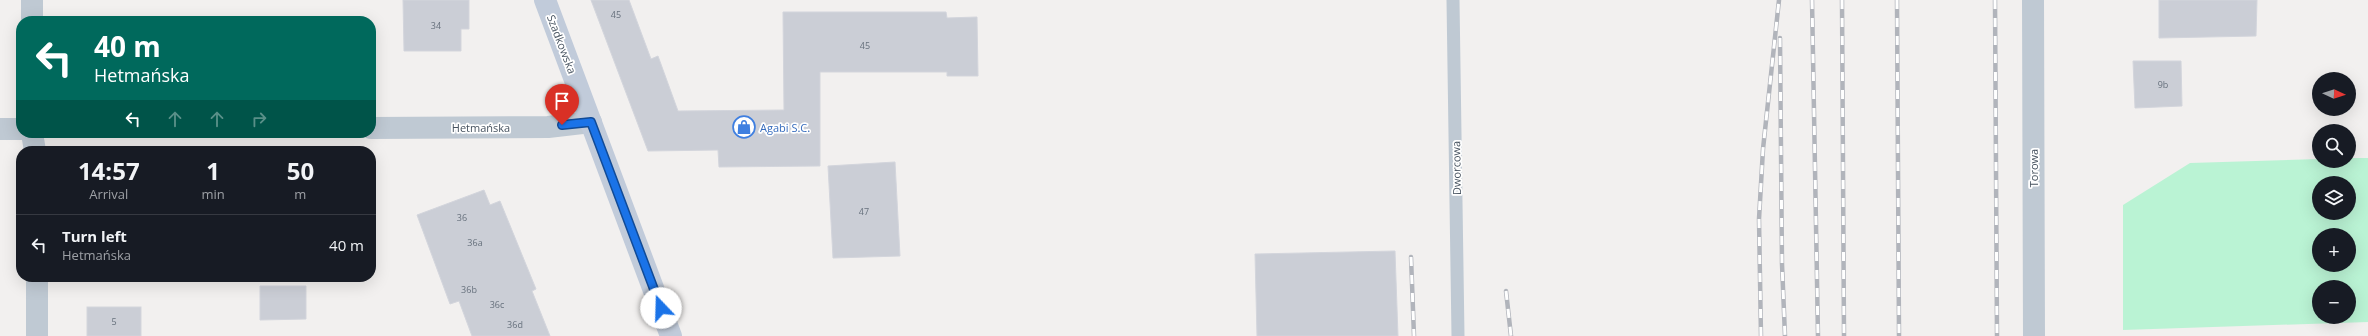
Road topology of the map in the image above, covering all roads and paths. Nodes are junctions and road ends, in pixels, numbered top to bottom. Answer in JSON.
{"nodes":[{"id":1,"x":32,"y":0,"type":"edge"},
{"id":2,"x":545,"y":0,"type":"edge"},
{"id":3,"x":1453,"y":0,"type":"edge"},
{"id":4,"x":2033,"y":0,"type":"edge"},
{"id":5,"x":32,"y":16,"type":"edge"},
{"id":6,"x":591,"y":122,"type":"junction"},
{"id":7,"x":376,"y":128,"type":"edge"},
{"id":8,"x":0,"y":129,"type":"edge"},
{"id":9,"x":16,"y":129,"type":"edge"},
{"id":10,"x":37,"y":282,"type":"edge"},
{"id":11,"x":37,"y":336,"type":"edge"},
{"id":12,"x":671,"y":336,"type":"edge"},
{"id":13,"x":1458,"y":336,"type":"edge"},
{"id":14,"x":2034,"y":336,"type":"edge"}],
"edges":[{"from":1,"to":5,"type":"street"},
{"from":2,"to":6,"type":"street","name":"Szadkowska"},
{"from":3,"to":13,"type":"lane","name":"Dworcowa"},
{"from":4,"to":14,"type":"street","name":"Torowa"},
{"from":6,"to":7,"type":"street","name":"Hetmańska"},
{"from":6,"to":12,"type":"street","name":"Szadkowska"},
{"from":8,"to":9,"type":"street"},
{"from":10,"to":11,"type":"street"}]}
